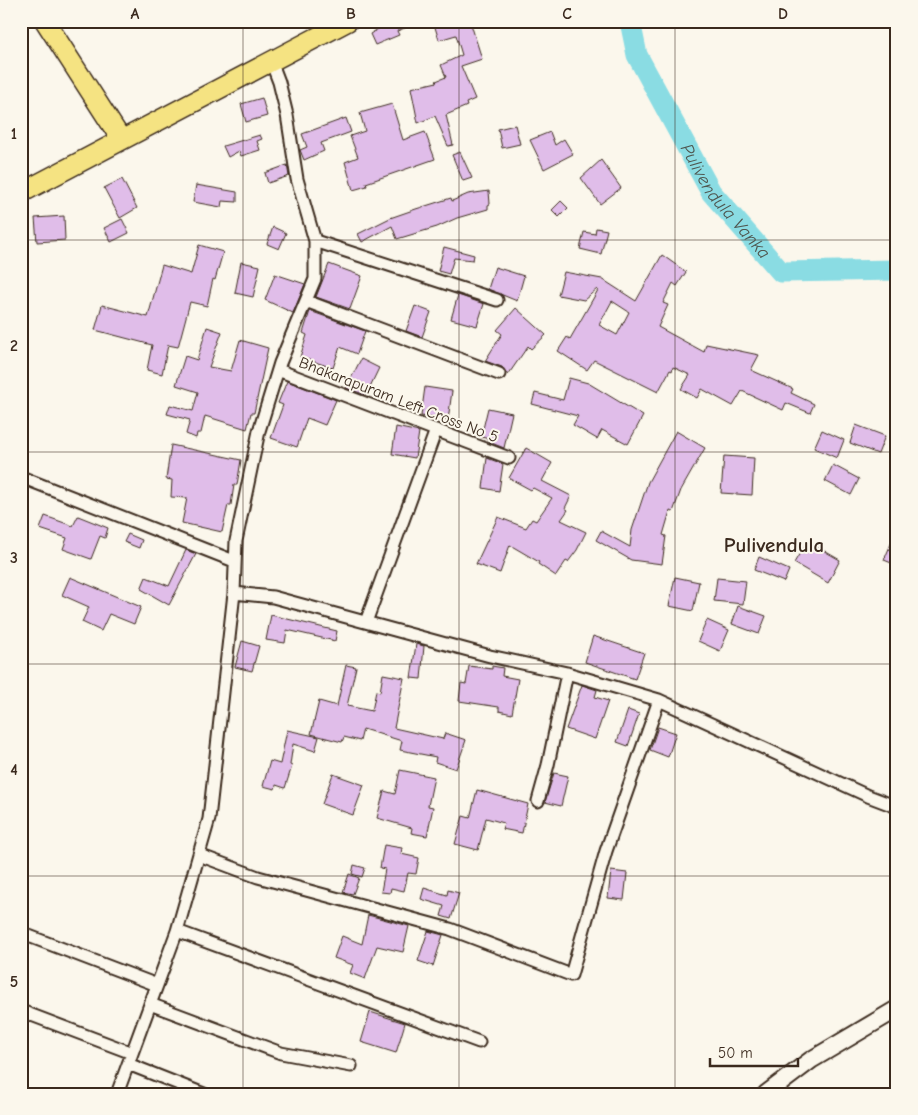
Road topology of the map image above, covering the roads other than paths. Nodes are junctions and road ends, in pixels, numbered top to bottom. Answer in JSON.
{"nodes":[{"id":1,"x":45,"y":21,"type":"edge"},
{"id":2,"x":348,"y":21,"type":"edge"},
{"id":3,"x":271,"y":61,"type":"junction"},
{"id":4,"x":121,"y":140,"type":"junction"},
{"id":5,"x":21,"y":193,"type":"edge"},
{"id":6,"x":315,"y":241,"type":"junction"},
{"id":7,"x":497,"y":300,"type":"dead end"},
{"id":8,"x":306,"y":301,"type":"junction"},
{"id":9,"x":278,"y":370,"type":"junction"},
{"id":10,"x":499,"y":374,"type":"dead end"},
{"id":11,"x":436,"y":430,"type":"junction"},
{"id":12,"x":509,"y":458,"type":"dead end"},
{"id":13,"x":21,"y":477,"type":"edge"},
{"id":14,"x":234,"y":561,"type":"junction"},
{"id":15,"x":234,"y":593,"type":"junction"},
{"id":16,"x":366,"y":622,"type":"junction"},
{"id":17,"x":566,"y":673,"type":"junction"},
{"id":18,"x":659,"y":700,"type":"junction"},
{"id":19,"x":538,"y":801,"type":"dead end"},
{"id":20,"x":897,"y":807,"type":"edge"},
{"id":21,"x":199,"y":855,"type":"junction"},
{"id":22,"x":177,"y":931,"type":"junction"},
{"id":23,"x":21,"y":933,"type":"edge"},
{"id":24,"x":157,"y":985,"type":"junction"},
{"id":25,"x":150,"y":1004,"type":"junction"},
{"id":26,"x":897,"y":1009,"type":"edge"},
{"id":27,"x":21,"y":1011,"type":"edge"},
{"id":28,"x":479,"y":1042,"type":"dead end"},
{"id":29,"x":130,"y":1059,"type":"junction"},
{"id":30,"x":351,"y":1066,"type":"dead end"},
{"id":31,"x":117,"y":1094,"type":"edge"},
{"id":32,"x":204,"y":1094,"type":"edge"},
{"id":33,"x":766,"y":1094,"type":"edge"}],
"edges":[{"from":1,"to":4,"type":"main road"},
{"from":2,"to":3,"type":"main road"},
{"from":3,"to":4,"type":"main road"},
{"from":3,"to":6,"type":"street"},
{"from":4,"to":5,"type":"main road"},
{"from":6,"to":7,"type":"street"},
{"from":6,"to":8,"type":"street"},
{"from":8,"to":9,"type":"street"},
{"from":8,"to":10,"type":"street"},
{"from":9,"to":11,"type":"street","name":"Bhakarapuram Left Cross No 5"},
{"from":9,"to":14,"type":"street"},
{"from":11,"to":12,"type":"street","name":"Bhakarapuram Left Cross No 5"},
{"from":11,"to":16,"type":"street"},
{"from":13,"to":14,"type":"street"},
{"from":14,"to":15,"type":"street"},
{"from":15,"to":16,"type":"street"},
{"from":15,"to":21,"type":"street"},
{"from":16,"to":17,"type":"street"},
{"from":17,"to":18,"type":"street"},
{"from":17,"to":19,"type":"street"},
{"from":18,"to":20,"type":"street"},
{"from":18,"to":21,"type":"street"},
{"from":21,"to":22,"type":"street"},
{"from":22,"to":24,"type":"street"},
{"from":22,"to":28,"type":"street"},
{"from":23,"to":24,"type":"street"},
{"from":24,"to":25,"type":"street"},
{"from":25,"to":29,"type":"street"},
{"from":25,"to":30,"type":"street"},
{"from":26,"to":33,"type":"street"},
{"from":27,"to":29,"type":"street"},
{"from":29,"to":31,"type":"street"},
{"from":29,"to":32,"type":"street"}]}
